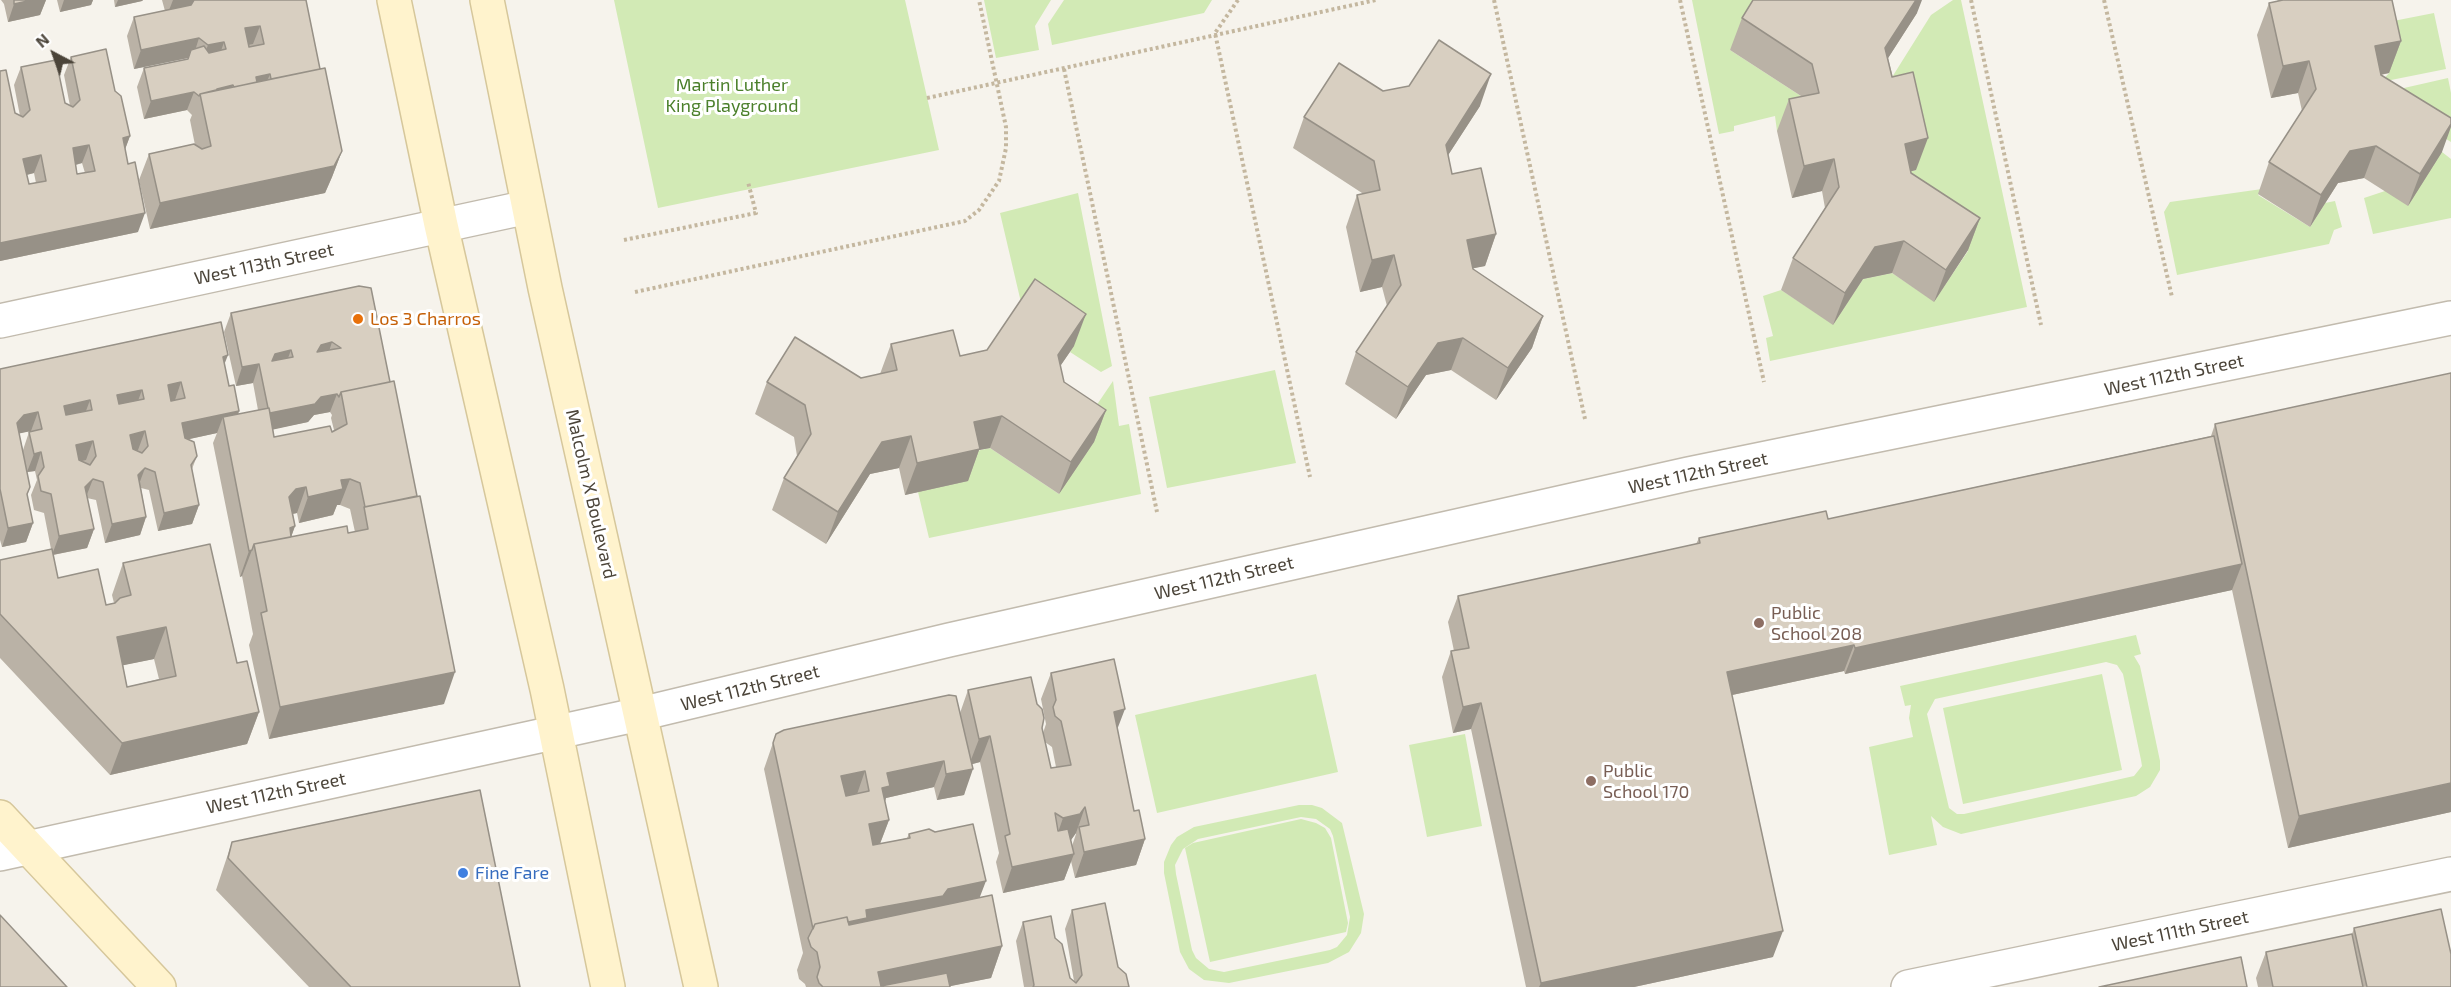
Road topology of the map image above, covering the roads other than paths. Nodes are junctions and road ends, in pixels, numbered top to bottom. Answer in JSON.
{"nodes":[{"id":1,"x":394,"y":0,"type":"edge"},
{"id":2,"x":487,"y":0,"type":"edge"},
{"id":3,"x":528,"y":207,"type":"junction"},
{"id":4,"x":441,"y":225,"type":"junction"},
{"id":5,"x":2451,"y":318,"type":"edge"},
{"id":6,"x":0,"y":321,"type":"edge"},
{"id":7,"x":640,"y":714,"type":"junction"},
{"id":8,"x":556,"y":733,"type":"junction"},
{"id":9,"x":0,"y":817,"type":"edge"},
{"id":10,"x":15,"y":851,"type":"edge"},
{"id":11,"x":2451,"y":874,"type":"edge"},
{"id":12,"x":159,"y":987,"type":"edge"},
{"id":13,"x":608,"y":987,"type":"edge"},
{"id":14,"x":701,"y":987,"type":"edge"},
{"id":15,"x":1908,"y":987,"type":"edge"}],
"edges":[{"from":1,"to":4,"type":"main road"},
{"from":2,"to":3,"type":"main road","name":"Malcolm X Boulevard"},
{"from":3,"to":4,"type":"street","name":"West 113th Street"},
{"from":3,"to":7,"type":"main road","name":"Malcolm X Boulevard"},
{"from":4,"to":6,"type":"street","name":"West 113th Street"},
{"from":4,"to":8,"type":"main road"},
{"from":5,"to":7,"type":"street","name":"West 112th Street"},
{"from":7,"to":8,"type":"street","name":"West 112th Street"},
{"from":7,"to":14,"type":"main road","name":"Malcolm X Boulevard"},
{"from":8,"to":10,"type":"street","name":"West 112th Street"},
{"from":8,"to":13,"type":"main road"},
{"from":9,"to":10,"type":"main road"},
{"from":10,"to":12,"type":"main road"},
{"from":11,"to":15,"type":"street","name":"West 111th Street"}]}
